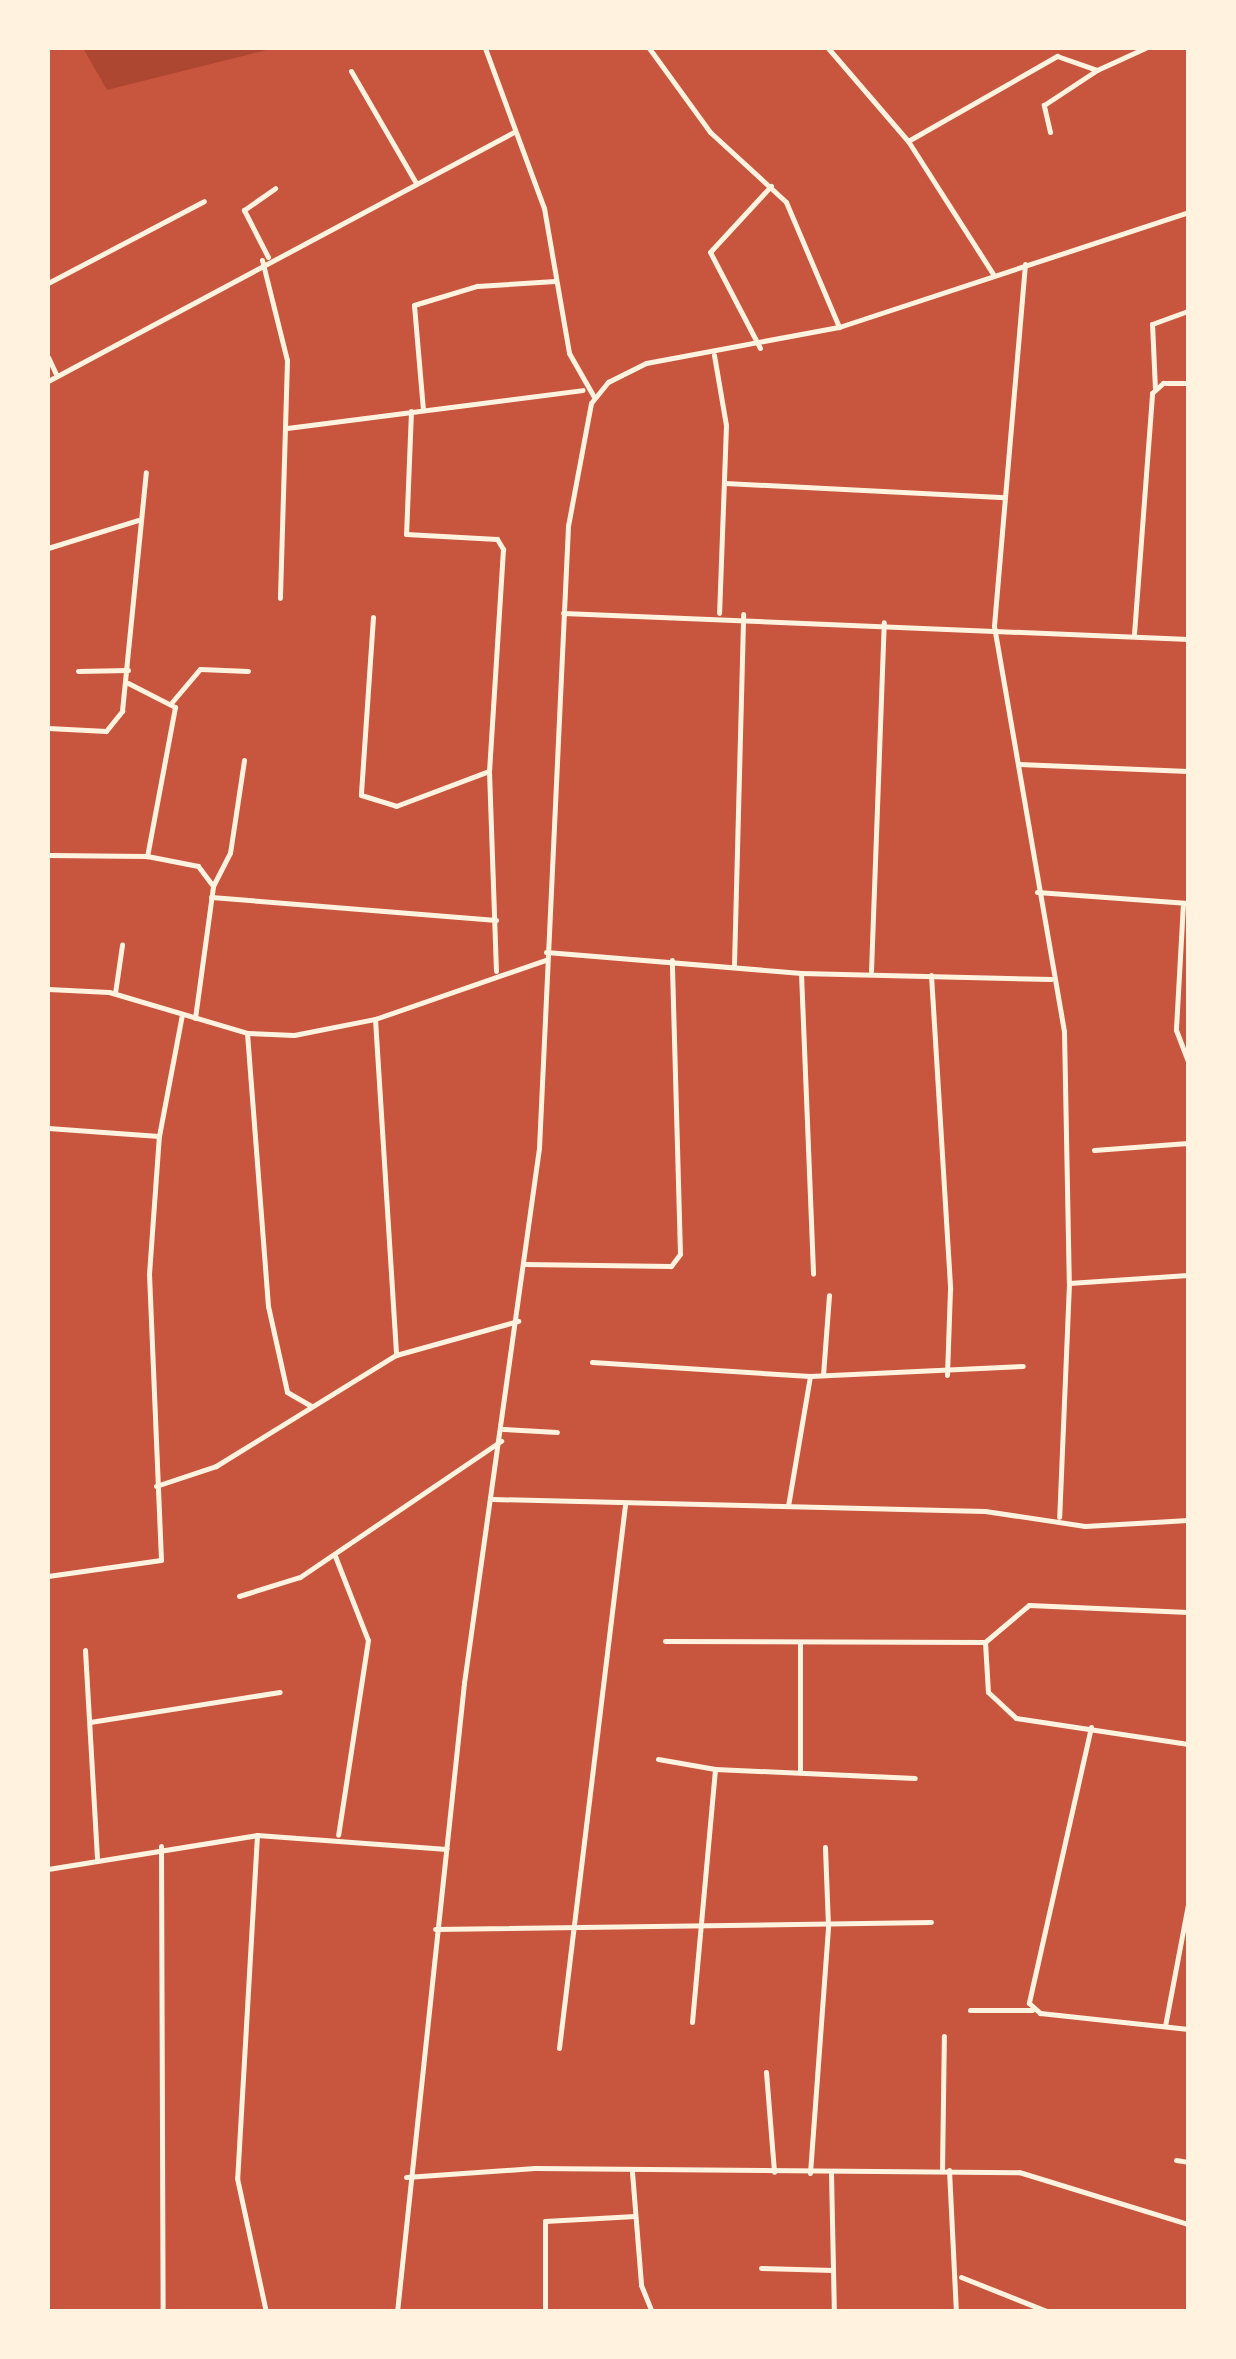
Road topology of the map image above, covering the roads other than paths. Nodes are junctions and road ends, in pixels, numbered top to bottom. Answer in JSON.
{"nodes":[{"id":1,"x":485,"y":48,"type":"edge"},
{"id":2,"x":648,"y":48,"type":"edge"},
{"id":3,"x":828,"y":48,"type":"edge"},
{"id":4,"x":1145,"y":48,"type":"edge"},
{"id":5,"x":1097,"y":70,"type":"junction"},
{"id":6,"x":351,"y":71,"type":"dead end"},
{"id":7,"x":514,"y":132,"type":"junction"},
{"id":8,"x":1050,"y":132,"type":"dead end"},
{"id":9,"x":908,"y":141,"type":"junction"},
{"id":10,"x":416,"y":182,"type":"junction"},
{"id":11,"x":771,"y":186,"type":"junction"},
{"id":12,"x":275,"y":188,"type":"dead end"},
{"id":13,"x":204,"y":201,"type":"dead end"},
{"id":14,"x":1188,"y":212,"type":"edge"},
{"id":15,"x":266,"y":259,"type":"junction"},
{"id":16,"x":1025,"y":262,"type":"junction"},
{"id":17,"x":993,"y":274,"type":"junction"},
{"id":18,"x":554,"y":280,"type":"junction"},
{"id":19,"x":48,"y":283,"type":"edge"},
{"id":20,"x":1188,"y":311,"type":"edge"},
{"id":21,"x":839,"y":327,"type":"junction"},
{"id":22,"x":760,"y":348,"type":"junction"},
{"id":23,"x":714,"y":355,"type":"junction"},
{"id":24,"x":48,"y":357,"type":"edge"},
{"id":25,"x":57,"y":376,"type":"junction"},
{"id":26,"x":48,"y":380,"type":"edge"},
{"id":27,"x":1188,"y":384,"type":"edge"},
{"id":28,"x":1155,"y":389,"type":"junction"},
{"id":29,"x":583,"y":390,"type":"junction"},
{"id":30,"x":594,"y":397,"type":"junction"},
{"id":31,"x":423,"y":410,"type":"junction"},
{"id":32,"x":410,"y":411,"type":"junction"},
{"id":33,"x":287,"y":428,"type":"junction"},
{"id":34,"x":146,"y":472,"type":"dead end"},
{"id":35,"x":726,"y":483,"type":"junction"},
{"id":36,"x":1006,"y":497,"type":"junction"},
{"id":37,"x":138,"y":520,"type":"junction"},
{"id":38,"x":48,"y":548,"type":"edge"},
{"id":39,"x":280,"y":598,"type":"dead end"},
{"id":40,"x":563,"y":613,"type":"junction"},
{"id":41,"x":719,"y":613,"type":"junction"},
{"id":42,"x":743,"y":614,"type":"junction"},
{"id":43,"x":373,"y":617,"type":"dead end"},
{"id":44,"x":884,"y":622,"type":"junction"},
{"id":45,"x":994,"y":626,"type":"junction"},
{"id":46,"x":1134,"y":634,"type":"junction"},
{"id":47,"x":1188,"y":639,"type":"edge"},
{"id":48,"x":78,"y":670,"type":"dead end"},
{"id":49,"x":128,"y":670,"type":"junction"},
{"id":50,"x":248,"y":671,"type":"dead end"},
{"id":51,"x":128,"y":683,"type":"junction"},
{"id":52,"x":172,"y":702,"type":"junction"},
{"id":53,"x":48,"y":728,"type":"edge"},
{"id":54,"x":244,"y":760,"type":"dead end"},
{"id":55,"x":1020,"y":764,"type":"junction"},
{"id":56,"x":489,"y":771,"type":"junction"},
{"id":57,"x":1188,"y":771,"type":"edge"},
{"id":58,"x":48,"y":855,"type":"edge"},
{"id":59,"x":147,"y":856,"type":"junction"},
{"id":60,"x":212,"y":886,"type":"junction"},
{"id":61,"x":1036,"y":892,"type":"junction"},
{"id":62,"x":211,"y":897,"type":"junction"},
{"id":63,"x":1186,"y":903,"type":"edge"},
{"id":64,"x":496,"y":920,"type":"junction"},
{"id":65,"x":122,"y":945,"type":"dead end"},
{"id":66,"x":545,"y":956,"type":"junction"},
{"id":67,"x":672,"y":960,"type":"junction"},
{"id":68,"x":734,"y":966,"type":"junction"},
{"id":69,"x":496,"y":971,"type":"junction"},
{"id":70,"x":871,"y":971,"type":"junction"},
{"id":71,"x":801,"y":973,"type":"junction"},
{"id":72,"x":932,"y":976,"type":"junction"},
{"id":73,"x":1051,"y":979,"type":"junction"},
{"id":74,"x":48,"y":989,"type":"edge"},
{"id":75,"x":115,"y":993,"type":"junction"},
{"id":76,"x":182,"y":1014,"type":"junction"},
{"id":77,"x":195,"y":1018,"type":"junction"},
{"id":78,"x":375,"y":1019,"type":"junction"},
{"id":79,"x":247,"y":1033,"type":"junction"},
{"id":80,"x":1188,"y":1061,"type":"edge"},
{"id":81,"x":48,"y":1128,"type":"edge"},
{"id":82,"x":158,"y":1136,"type":"junction"},
{"id":83,"x":1188,"y":1143,"type":"edge"},
{"id":84,"x":1094,"y":1150,"type":"dead end"},
{"id":85,"x":523,"y":1264,"type":"junction"},
{"id":86,"x":813,"y":1274,"type":"dead end"},
{"id":87,"x":1188,"y":1275,"type":"edge"},
{"id":88,"x":1069,"y":1283,"type":"junction"},
{"id":89,"x":830,"y":1295,"type":"dead end"},
{"id":90,"x":518,"y":1320,"type":"junction"},
{"id":91,"x":396,"y":1355,"type":"junction"},
{"id":92,"x":592,"y":1362,"type":"dead end"},
{"id":93,"x":1023,"y":1366,"type":"dead end"},
{"id":94,"x":823,"y":1375,"type":"junction"},
{"id":95,"x":810,"y":1376,"type":"junction"},
{"id":96,"x":947,"y":1376,"type":"junction"},
{"id":97,"x":314,"y":1406,"type":"junction"},
{"id":98,"x":503,"y":1429,"type":"junction"},
{"id":99,"x":557,"y":1432,"type":"dead end"},
{"id":100,"x":502,"y":1440,"type":"junction"},
{"id":101,"x":154,"y":1487,"type":"junction"},
{"id":102,"x":493,"y":1499,"type":"junction"},
{"id":103,"x":625,"y":1505,"type":"junction"},
{"id":104,"x":788,"y":1506,"type":"junction"},
{"id":105,"x":1059,"y":1517,"type":"junction"},
{"id":106,"x":1188,"y":1520,"type":"edge"},
{"id":107,"x":335,"y":1556,"type":"junction"},
{"id":108,"x":48,"y":1576,"type":"edge"},
{"id":109,"x":239,"y":1596,"type":"dead end"},
{"id":110,"x":1188,"y":1612,"type":"edge"},
{"id":111,"x":664,"y":1641,"type":"dead end"},
{"id":112,"x":800,"y":1642,"type":"junction"},
{"id":113,"x":986,"y":1642,"type":"junction"},
{"id":114,"x":85,"y":1650,"type":"dead end"},
{"id":115,"x":280,"y":1692,"type":"dead end"},
{"id":116,"x":90,"y":1722,"type":"junction"},
{"id":117,"x":1091,"y":1727,"type":"junction"},
{"id":118,"x":1188,"y":1744,"type":"edge"},
{"id":119,"x":658,"y":1759,"type":"dead end"},
{"id":120,"x":715,"y":1770,"type":"junction"},
{"id":121,"x":800,"y":1772,"type":"junction"},
{"id":122,"x":915,"y":1778,"type":"dead end"},
{"id":123,"x":257,"y":1835,"type":"junction"},
{"id":124,"x":338,"y":1835,"type":"junction"},
{"id":125,"x":161,"y":1846,"type":"junction"},
{"id":126,"x":825,"y":1846,"type":"dead end"},
{"id":127,"x":446,"y":1849,"type":"junction"},
{"id":128,"x":97,"y":1861,"type":"junction"},
{"id":129,"x":48,"y":1869,"type":"edge"},
{"id":130,"x":1188,"y":1904,"type":"edge"},
{"id":131,"x":930,"y":1922,"type":"dead end"},
{"id":132,"x":702,"y":1926,"type":"junction"},
{"id":133,"x":828,"y":1926,"type":"junction"},
{"id":134,"x":571,"y":1928,"type":"junction"},
{"id":135,"x":435,"y":1929,"type":"junction"},
{"id":136,"x":970,"y":2010,"type":"dead end"},
{"id":137,"x":1032,"y":2010,"type":"junction"},
{"id":138,"x":692,"y":2022,"type":"dead end"},
{"id":139,"x":1165,"y":2026,"type":"junction"},
{"id":140,"x":1188,"y":2029,"type":"edge"},
{"id":141,"x":944,"y":2036,"type":"dead end"},
{"id":142,"x":559,"y":2048,"type":"dead end"},
{"id":143,"x":766,"y":2072,"type":"dead end"},
{"id":144,"x":1176,"y":2160,"type":"dead end"},
{"id":145,"x":1188,"y":2162,"type":"edge"},
{"id":146,"x":632,"y":2170,"type":"junction"},
{"id":147,"x":946,"y":2171,"type":"junction"},
{"id":148,"x":774,"y":2172,"type":"junction"},
{"id":149,"x":810,"y":2173,"type":"junction"},
{"id":150,"x":831,"y":2173,"type":"junction"},
{"id":151,"x":405,"y":2178,"type":"junction"},
{"id":152,"x":635,"y":2216,"type":"junction"},
{"id":153,"x":1188,"y":2224,"type":"edge"},
{"id":154,"x":761,"y":2268,"type":"dead end"},
{"id":155,"x":833,"y":2270,"type":"junction"},
{"id":156,"x":961,"y":2277,"type":"junction"},
{"id":157,"x":163,"y":2312,"type":"edge"},
{"id":158,"x":266,"y":2312,"type":"edge"},
{"id":159,"x":397,"y":2312,"type":"edge"},
{"id":160,"x":544,"y":2312,"type":"edge"},
{"id":161,"x":652,"y":2312,"type":"edge"},
{"id":162,"x":834,"y":2312,"type":"edge"},
{"id":163,"x":956,"y":2312,"type":"edge"},
{"id":164,"x":1049,"y":2312,"type":"edge"}],
"edges":[{"from":1,"to":7,"type":"street"},
{"from":2,"to":11,"type":"street"},
{"from":3,"to":9,"type":"street"},
{"from":4,"to":5,"type":"street"},
{"from":5,"to":8,"type":"street"},
{"from":5,"to":9,"type":"street"},
{"from":6,"to":10,"type":"street"},
{"from":7,"to":10,"type":"street"},
{"from":7,"to":18,"type":"street"},
{"from":9,"to":17,"type":"street"},
{"from":10,"to":15,"type":"street"},
{"from":11,"to":21,"type":"street"},
{"from":11,"to":22,"type":"street"},
{"from":12,"to":15,"type":"street"},
{"from":13,"to":19,"type":"street"},
{"from":14,"to":16,"type":"street"},
{"from":15,"to":25,"type":"street"},
{"from":15,"to":33,"type":"street"},
{"from":16,"to":17,"type":"street"},
{"from":16,"to":36,"type":"street"},
{"from":17,"to":21,"type":"street"},
{"from":18,"to":29,"type":"street"},
{"from":18,"to":31,"type":"street"},
{"from":20,"to":28,"type":"street"},
{"from":21,"to":22,"type":"street"},
{"from":22,"to":23,"type":"street"},
{"from":23,"to":30,"type":"street"},
{"from":23,"to":35,"type":"street"},
{"from":24,"to":25,"type":"street"},
{"from":25,"to":26,"type":"street"},
{"from":27,"to":28,"type":"street"},
{"from":28,"to":46,"type":"street"},
{"from":29,"to":30,"type":"street"},
{"from":29,"to":31,"type":"street"},
{"from":30,"to":40,"type":"street"},
{"from":31,"to":32,"type":"street"},
{"from":32,"to":33,"type":"street"},
{"from":32,"to":56,"type":"street"},
{"from":33,"to":39,"type":"street"},
{"from":34,"to":37,"type":"street"},
{"from":35,"to":36,"type":"street"},
{"from":35,"to":41,"type":"street"},
{"from":36,"to":45,"type":"street"},
{"from":37,"to":38,"type":"street"},
{"from":37,"to":49,"type":"street"},
{"from":40,"to":41,"type":"street"},
{"from":40,"to":66,"type":"street"},
{"from":41,"to":42,"type":"street"},
{"from":42,"to":44,"type":"street"},
{"from":42,"to":68,"type":"street"},
{"from":43,"to":56,"type":"street"},
{"from":44,"to":45,"type":"street"},
{"from":44,"to":70,"type":"street"},
{"from":45,"to":46,"type":"street"},
{"from":45,"to":55,"type":"street"},
{"from":46,"to":47,"type":"street"},
{"from":48,"to":49,"type":"street"},
{"from":49,"to":51,"type":"street"},
{"from":50,"to":52,"type":"street"},
{"from":51,"to":52,"type":"street"},
{"from":51,"to":53,"type":"street"},
{"from":52,"to":59,"type":"street"},
{"from":54,"to":60,"type":"street"},
{"from":55,"to":57,"type":"street"},
{"from":55,"to":61,"type":"street"},
{"from":56,"to":64,"type":"street"},
{"from":58,"to":59,"type":"street"},
{"from":59,"to":60,"type":"street"},
{"from":60,"to":62,"type":"street"},
{"from":61,"to":63,"type":"street"},
{"from":61,"to":73,"type":"street"},
{"from":62,"to":64,"type":"street"},
{"from":62,"to":77,"type":"street"},
{"from":63,"to":80,"type":"street"},
{"from":64,"to":69,"type":"street"},
{"from":65,"to":75,"type":"street"},
{"from":66,"to":67,"type":"street"},
{"from":66,"to":69,"type":"street"},
{"from":66,"to":85,"type":"street"},
{"from":67,"to":68,"type":"street"},
{"from":67,"to":85,"type":"street"},
{"from":68,"to":71,"type":"street"},
{"from":69,"to":78,"type":"street"},
{"from":70,"to":71,"type":"street"},
{"from":70,"to":72,"type":"street"},
{"from":71,"to":86,"type":"street"},
{"from":72,"to":73,"type":"street"},
{"from":72,"to":96,"type":"street"},
{"from":73,"to":88,"type":"street"},
{"from":74,"to":75,"type":"street"},
{"from":75,"to":76,"type":"street"},
{"from":76,"to":77,"type":"street"},
{"from":76,"to":82,"type":"street"},
{"from":77,"to":79,"type":"street"},
{"from":78,"to":79,"type":"street"},
{"from":78,"to":91,"type":"street"},
{"from":79,"to":97,"type":"street"},
{"from":81,"to":82,"type":"street"},
{"from":82,"to":101,"type":"street"},
{"from":83,"to":84,"type":"street"},
{"from":85,"to":90,"type":"street"},
{"from":87,"to":88,"type":"street"},
{"from":88,"to":105,"type":"street"},
{"from":89,"to":94,"type":"street"},
{"from":90,"to":91,"type":"street"},
{"from":90,"to":98,"type":"street"},
{"from":91,"to":97,"type":"street"},
{"from":92,"to":95,"type":"street"},
{"from":93,"to":96,"type":"street"},
{"from":94,"to":95,"type":"street"},
{"from":94,"to":96,"type":"street"},
{"from":95,"to":104,"type":"street"},
{"from":97,"to":101,"type":"street"},
{"from":98,"to":99,"type":"street"},
{"from":98,"to":100,"type":"street"},
{"from":100,"to":102,"type":"street"},
{"from":100,"to":107,"type":"street"},
{"from":101,"to":108,"type":"street"},
{"from":102,"to":103,"type":"street"},
{"from":102,"to":127,"type":"street"},
{"from":103,"to":104,"type":"street"},
{"from":103,"to":134,"type":"street"},
{"from":104,"to":105,"type":"street"},
{"from":105,"to":106,"type":"street"},
{"from":107,"to":109,"type":"street"},
{"from":107,"to":124,"type":"street"},
{"from":110,"to":113,"type":"street"},
{"from":111,"to":112,"type":"street"},
{"from":112,"to":113,"type":"street"},
{"from":112,"to":121,"type":"street"},
{"from":113,"to":117,"type":"street"},
{"from":114,"to":116,"type":"street"},
{"from":115,"to":116,"type":"street"},
{"from":116,"to":128,"type":"street"},
{"from":117,"to":118,"type":"street"},
{"from":117,"to":137,"type":"street"},
{"from":119,"to":120,"type":"street"},
{"from":120,"to":121,"type":"street"},
{"from":120,"to":132,"type":"street"},
{"from":121,"to":122,"type":"street"},
{"from":123,"to":124,"type":"street"},
{"from":123,"to":125,"type":"street"},
{"from":123,"to":158,"type":"street"},
{"from":124,"to":127,"type":"street"},
{"from":125,"to":128,"type":"street"},
{"from":125,"to":157,"type":"street"},
{"from":126,"to":133,"type":"street"},
{"from":127,"to":135,"type":"street"},
{"from":128,"to":129,"type":"street"},
{"from":130,"to":139,"type":"street"},
{"from":131,"to":133,"type":"street"},
{"from":132,"to":133,"type":"street"},
{"from":132,"to":134,"type":"street"},
{"from":132,"to":138,"type":"street"},
{"from":133,"to":149,"type":"street"},
{"from":134,"to":135,"type":"street"},
{"from":134,"to":142,"type":"street"},
{"from":135,"to":151,"type":"street"},
{"from":136,"to":137,"type":"street"},
{"from":137,"to":139,"type":"street"},
{"from":139,"to":140,"type":"street"},
{"from":141,"to":147,"type":"street"},
{"from":143,"to":148,"type":"street"},
{"from":144,"to":145,"type":"street"},
{"from":146,"to":148,"type":"street"},
{"from":146,"to":151,"type":"street"},
{"from":146,"to":152,"type":"street"},
{"from":147,"to":150,"type":"street"},
{"from":147,"to":153,"type":"street"},
{"from":147,"to":156,"type":"street"},
{"from":148,"to":149,"type":"street"},
{"from":149,"to":150,"type":"street"},
{"from":150,"to":155,"type":"street"},
{"from":151,"to":159,"type":"street"},
{"from":152,"to":160,"type":"street"},
{"from":152,"to":161,"type":"street"},
{"from":154,"to":155,"type":"street"},
{"from":155,"to":162,"type":"street"},
{"from":156,"to":163,"type":"street"},
{"from":156,"to":164,"type":"street"}]}
